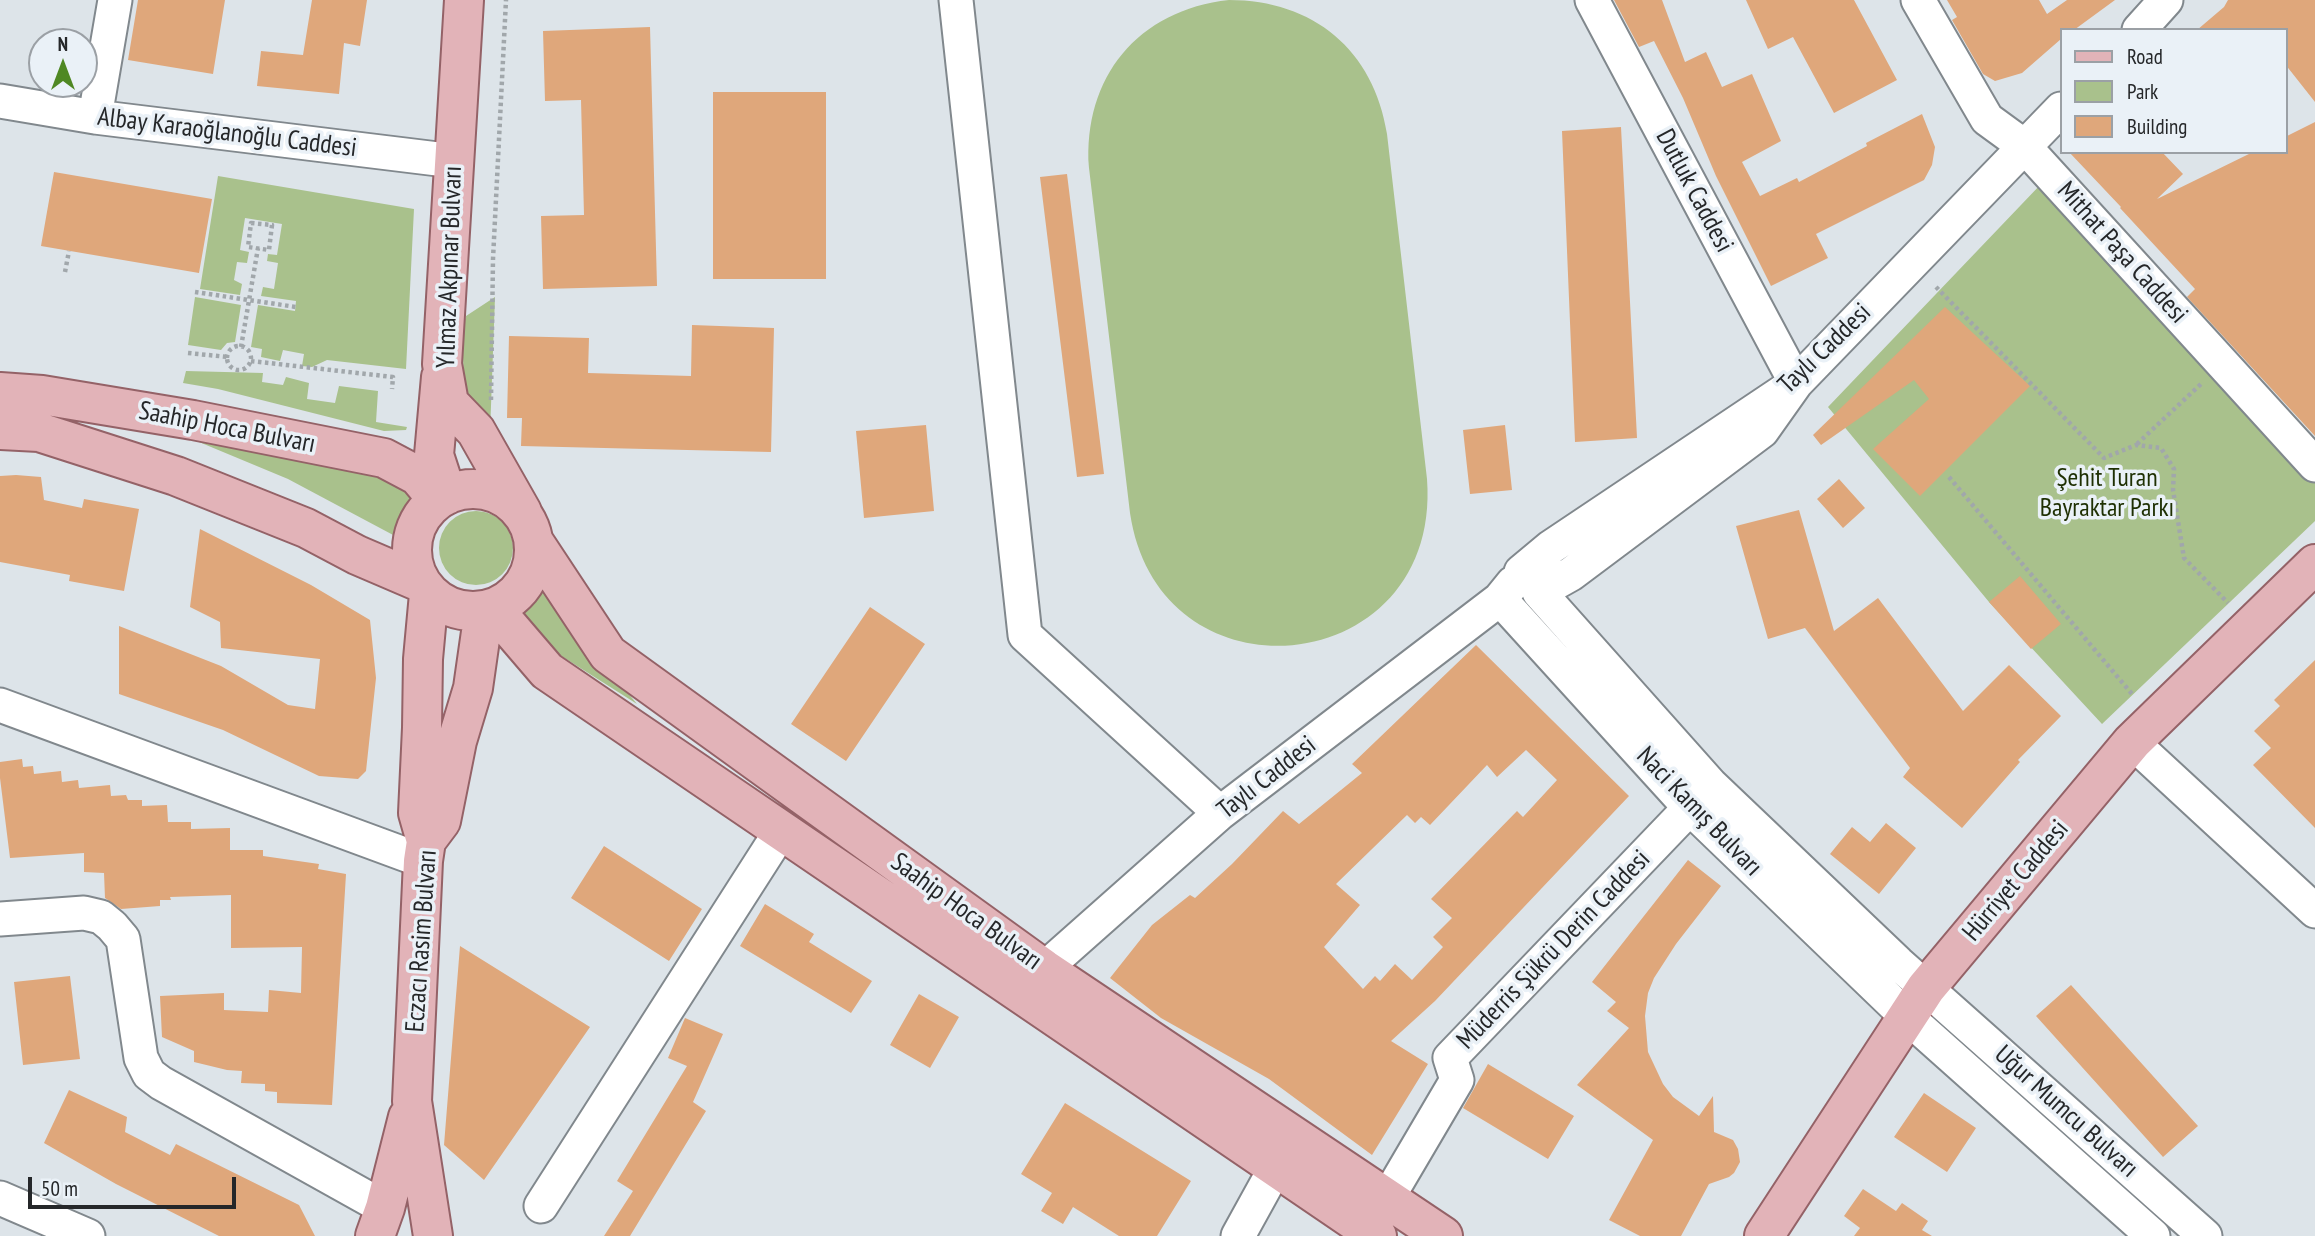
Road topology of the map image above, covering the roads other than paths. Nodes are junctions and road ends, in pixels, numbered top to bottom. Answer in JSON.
{"nodes":[{"id":1,"x":116,"y":0,"type":"edge"},
{"id":2,"x":464,"y":0,"type":"edge"},
{"id":3,"x":956,"y":0,"type":"edge"},
{"id":4,"x":1592,"y":0,"type":"edge"},
{"id":5,"x":1918,"y":0,"type":"edge"},
{"id":6,"x":2166,"y":0,"type":"edge"},
{"id":7,"x":2141,"y":28,"type":"edge"},
{"id":8,"x":0,"y":101,"type":"edge"},
{"id":9,"x":2060,"y":110,"type":"edge"},
{"id":10,"x":95,"y":117,"type":"junction"},
{"id":11,"x":2024,"y":146,"type":"junction"},
{"id":12,"x":454,"y":161,"type":"junction"},
{"id":13,"x":442,"y":364,"type":"junction"},
{"id":14,"x":1797,"y":383,"type":"junction"},
{"id":15,"x":0,"y":392,"type":"edge"},
{"id":16,"x":0,"y":430,"type":"edge"},
{"id":17,"x":2315,"y":465,"type":"edge"},
{"id":18,"x":442,"y":497,"type":"junction"},
{"id":19,"x":528,"y":527,"type":"junction"},
{"id":20,"x":2315,"y":564,"type":"edge"},
{"id":21,"x":1530,"y":582,"type":"junction"},
{"id":22,"x":424,"y":588,"type":"junction"},
{"id":23,"x":1500,"y":599,"type":"junction"},
{"id":24,"x":489,"y":609,"type":"junction"},
{"id":25,"x":0,"y":705,"type":"edge"},
{"id":26,"x":2132,"y":742,"type":"junction"},
{"id":27,"x":1701,"y":797,"type":"junction"},
{"id":28,"x":1220,"y":813,"type":"junction"},
{"id":29,"x":781,"y":831,"type":"junction"},
{"id":30,"x":424,"y":851,"type":"junction"},
{"id":31,"x":2315,"y":911,"type":"edge"},
{"id":32,"x":0,"y":919,"type":"edge"},
{"id":33,"x":1044,"y":969,"type":"junction"},
{"id":34,"x":1916,"y":1002,"type":"junction"},
{"id":35,"x":412,"y":1101,"type":"junction"},
{"id":36,"x":1276,"y":1167,"type":"junction"},
{"id":37,"x":0,"y":1198,"type":"edge"},
{"id":38,"x":1387,"y":1199,"type":"junction"},
{"id":39,"x":541,"y":1206,"type":"dead end"},
{"id":40,"x":0,"y":1220,"type":"edge"},
{"id":41,"x":380,"y":1222,"type":"edge"},
{"id":42,"x":436,"y":1229,"type":"edge"},
{"id":43,"x":33,"y":1236,"type":"edge"},
{"id":44,"x":88,"y":1236,"type":"edge"},
{"id":45,"x":1238,"y":1236,"type":"edge"},
{"id":46,"x":1377,"y":1236,"type":"edge"},
{"id":47,"x":1443,"y":1236,"type":"edge"},
{"id":48,"x":1763,"y":1236,"type":"edge"},
{"id":49,"x":2153,"y":1236,"type":"edge"},
{"id":50,"x":2206,"y":1236,"type":"edge"}],
"edges":[{"from":1,"to":10,"type":"street"},
{"from":2,"to":12,"type":"main road","name":"Yılmaz Akpınar Bulvarı"},
{"from":3,"to":28,"type":"street"},
{"from":4,"to":14,"type":"street","name":"Dutluk Caddesi"},
{"from":5,"to":11,"type":"street","name":"Mithat Paşa Caddesi"},
{"from":6,"to":7,"type":"street"},
{"from":8,"to":10,"type":"street","name":"Albay Karaoğlanoğlu Caddesi"},
{"from":9,"to":11,"type":"street","name":"Taylı Caddesi"},
{"from":10,"to":12,"type":"street","name":"Albay Karaoğlanoğlu Caddesi"},
{"from":11,"to":14,"type":"street","name":"Taylı Caddesi"},
{"from":11,"to":17,"type":"street","name":"Mithat Paşa Caddesi"},
{"from":12,"to":13,"type":"main road","name":"Yılmaz Akpınar Bulvarı"},
{"from":13,"to":18,"type":"main road"},
{"from":13,"to":19,"type":"main road","name":"Yılmaz Akpınar Bulvarı"},
{"from":14,"to":21,"type":"street","name":"Taylı Caddesi"},
{"from":15,"to":18,"type":"main road","name":"Saahip Hoca Bulvarı"},
{"from":16,"to":22,"type":"main road","name":"Saahip Hoca Bulvarı"},
{"from":18,"to":19,"type":"main road"},
{"from":18,"to":22,"type":"main road"},
{"from":19,"to":24,"type":"main road"},
{"from":19,"to":33,"type":"main road","name":"Saahip Hoca Bulvarı"},
{"from":20,"to":26,"type":"main road","name":"Hürriyet Caddesi"},
{"from":21,"to":23,"type":"street","name":"Taylı Caddesi"},
{"from":21,"to":27,"type":"street","name":"Naci Kamış Bulvarı"},
{"from":22,"to":24,"type":"main road"},
{"from":22,"to":30,"type":"main road"},
{"from":23,"to":27,"type":"street","name":"Naci Kamış Bulvarı"},
{"from":23,"to":28,"type":"street","name":"Taylı Caddesi"},
{"from":24,"to":29,"type":"main road","name":"Saahip Hoca Bulvarı"},
{"from":24,"to":30,"type":"main road","name":"Eczacı Rasim Bulvarı"},
{"from":25,"to":30,"type":"street"},
{"from":26,"to":31,"type":"street"},
{"from":26,"to":34,"type":"main road","name":"Hürriyet Caddesi"},
{"from":27,"to":34,"type":"street","name":"Naci Kamış Bulvarı"},
{"from":27,"to":38,"type":"street","name":"Müderris Şükrü Derin Caddesi"},
{"from":28,"to":33,"type":"street","name":"Taylı Caddesi"},
{"from":29,"to":36,"type":"main road","name":"Saahip Hoca Bulvarı"},
{"from":29,"to":39,"type":"street"},
{"from":30,"to":35,"type":"main road","name":"Eczacı Rasim Bulvarı"},
{"from":32,"to":41,"type":"street"},
{"from":33,"to":38,"type":"main road","name":"Saahip Hoca Bulvarı"},
{"from":34,"to":48,"type":"main road","name":"Hürriyet Caddesi"},
{"from":34,"to":49,"type":"street","name":"Uğur Mumcu Bulvarı"},
{"from":34,"to":50,"type":"street","name":"Uğur Mumcu Bulvarı"},
{"from":35,"to":41,"type":"main road"},
{"from":35,"to":42,"type":"main road","name":"Eczacı Rasim Bulvarı"},
{"from":36,"to":45,"type":"street"},
{"from":36,"to":46,"type":"main road","name":"Saahip Hoca Bulvarı"},
{"from":37,"to":44,"type":"street"},
{"from":38,"to":47,"type":"main road","name":"Saahip Hoca Bulvarı"},
{"from":40,"to":43,"type":"street"}]}
